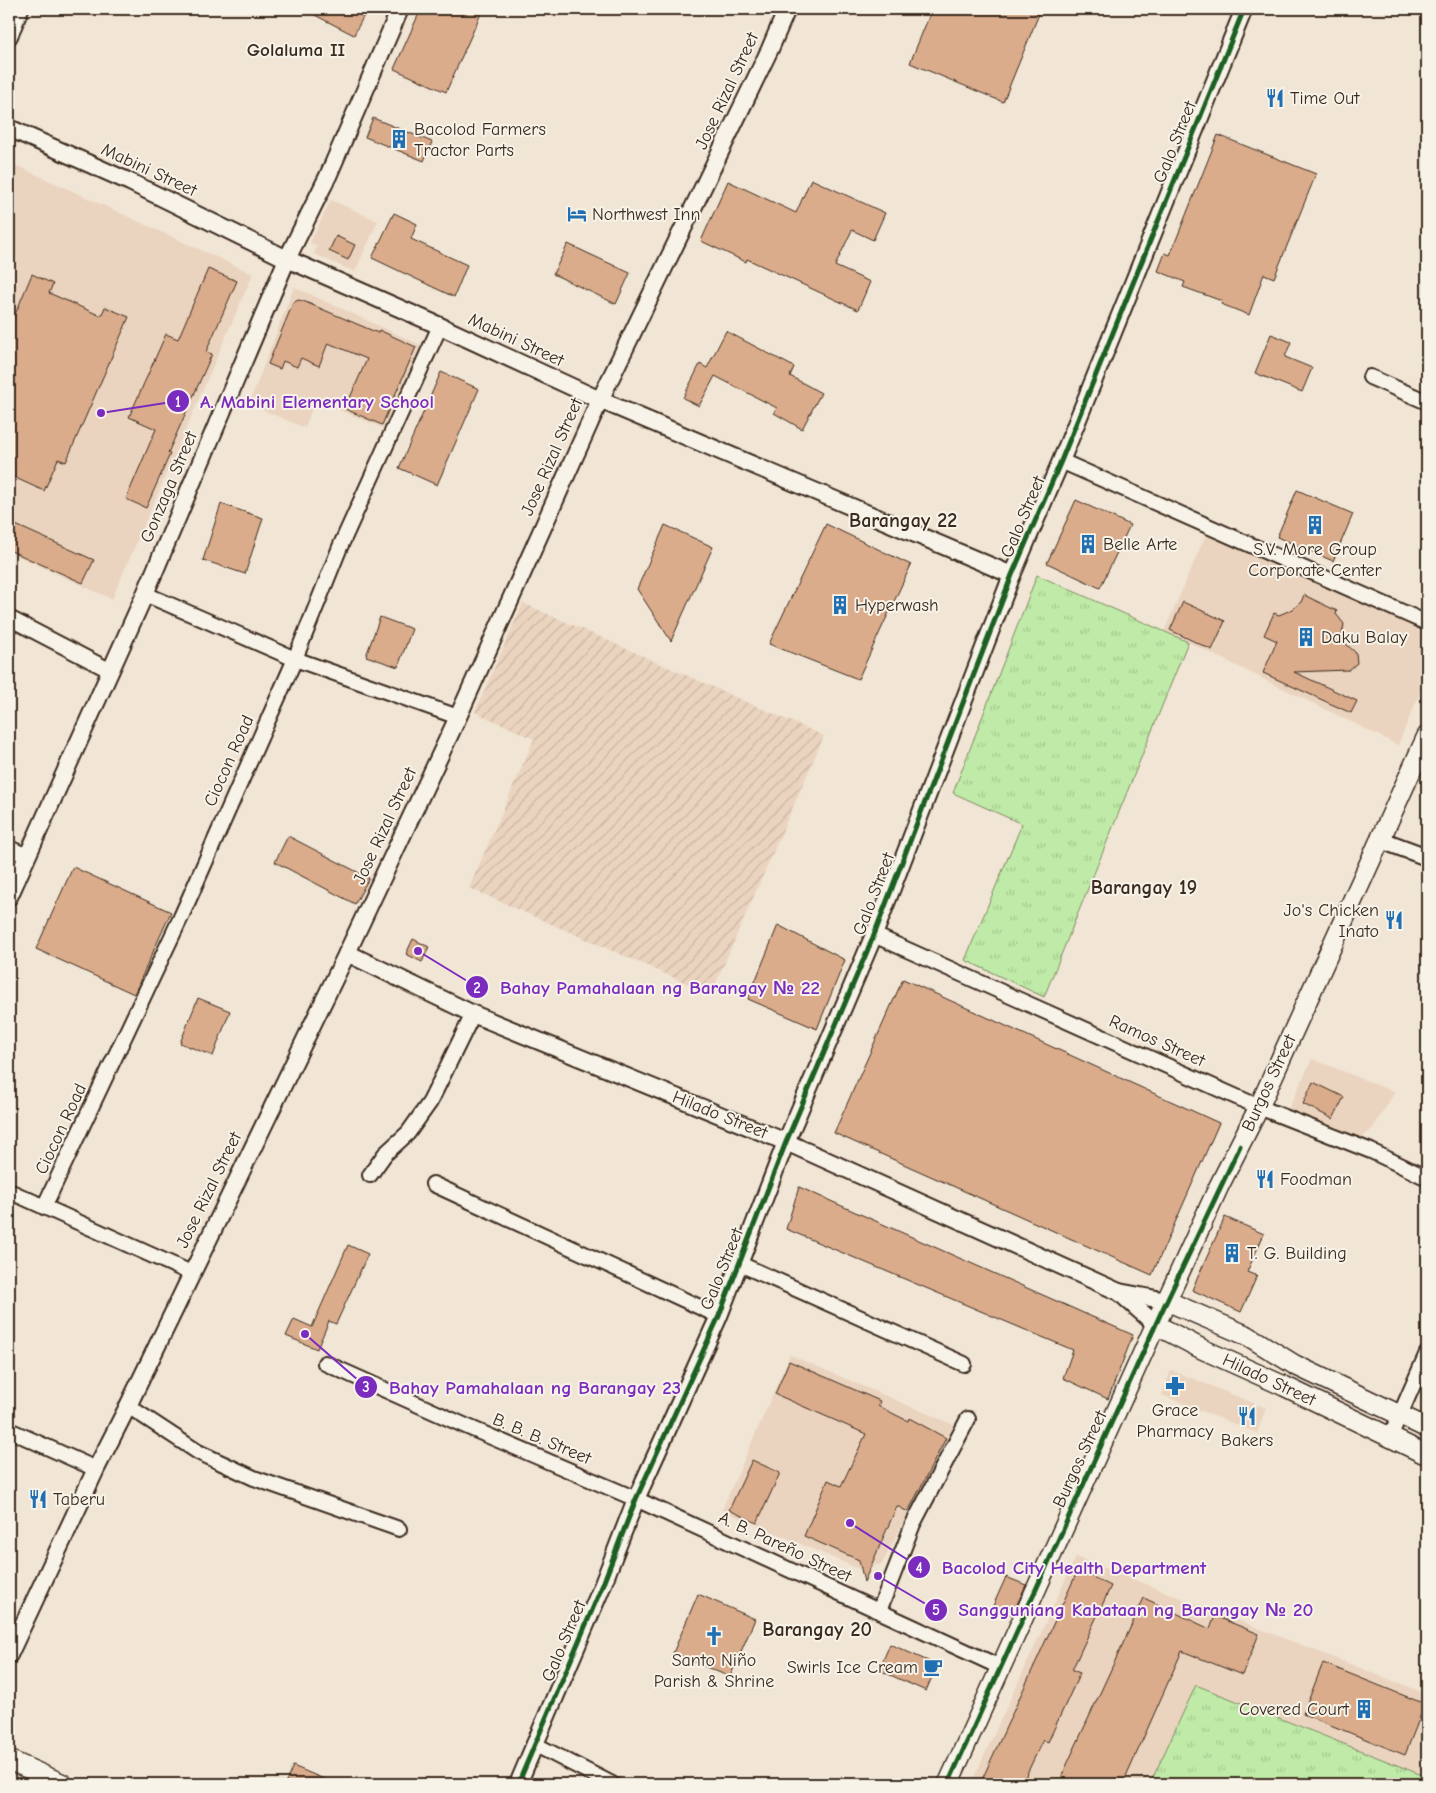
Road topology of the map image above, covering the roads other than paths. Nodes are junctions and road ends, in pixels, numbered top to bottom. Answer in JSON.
{"nodes":[{"id":1,"x":20,"y":9,"type":"edge"},
{"id":2,"x":400,"y":9,"type":"edge"},
{"id":3,"x":787,"y":9,"type":"edge"},
{"id":4,"x":1244,"y":9,"type":"edge"},
{"id":5,"x":9,"y":36,"type":"edge"},
{"id":6,"x":9,"y":128,"type":"edge"},
{"id":7,"x":287,"y":259,"type":"junction"},
{"id":8,"x":440,"y":326,"type":"junction"},
{"id":9,"x":1370,"y":376,"type":"dead end"},
{"id":10,"x":600,"y":400,"type":"junction"},
{"id":11,"x":1427,"y":402,"type":"edge"},
{"id":12,"x":1062,"y":461,"type":"junction"},
{"id":13,"x":1012,"y":575,"type":"junction"},
{"id":14,"x":145,"y":594,"type":"junction"},
{"id":15,"x":9,"y":618,"type":"edge"},
{"id":16,"x":1427,"y":623,"type":"edge"},
{"id":17,"x":295,"y":658,"type":"junction"},
{"id":18,"x":111,"y":671,"type":"junction"},
{"id":19,"x":458,"y":717,"type":"junction"},
{"id":20,"x":1427,"y":736,"type":"edge"},
{"id":21,"x":1381,"y":840,"type":"junction"},
{"id":22,"x":9,"y":848,"type":"edge"},
{"id":23,"x":27,"y":856,"type":"junction"},
{"id":24,"x":1427,"y":857,"type":"edge"},
{"id":25,"x":9,"y":897,"type":"edge"},
{"id":26,"x":874,"y":935,"type":"junction"},
{"id":27,"x":347,"y":954,"type":"junction"},
{"id":28,"x":473,"y":1014,"type":"junction"},
{"id":29,"x":1259,"y":1107,"type":"junction"},
{"id":30,"x":786,"y":1142,"type":"junction"},
{"id":31,"x":370,"y":1175,"type":"dead end"},
{"id":32,"x":1427,"y":1178,"type":"edge"},
{"id":33,"x":433,"y":1184,"type":"dead end"},
{"id":34,"x":9,"y":1191,"type":"edge"},
{"id":35,"x":44,"y":1207,"type":"junction"},
{"id":36,"x":740,"y":1264,"type":"junction"},
{"id":37,"x":191,"y":1273,"type":"junction"},
{"id":38,"x":1118,"y":1292,"type":"junction"},
{"id":39,"x":1167,"y":1301,"type":"junction"},
{"id":40,"x":719,"y":1316,"type":"junction"},
{"id":41,"x":1156,"y":1325,"type":"junction"},
{"id":42,"x":1427,"y":1353,"type":"edge"},
{"id":43,"x":325,"y":1363,"type":"dead end"},
{"id":44,"x":964,"y":1364,"type":"dead end"},
{"id":45,"x":1295,"y":1364,"type":"junction"},
{"id":46,"x":1284,"y":1386,"type":"junction"},
{"id":47,"x":128,"y":1406,"type":"junction"},
{"id":48,"x":1401,"y":1415,"type":"junction"},
{"id":49,"x":968,"y":1420,"type":"dead end"},
{"id":50,"x":1427,"y":1428,"type":"edge"},
{"id":51,"x":9,"y":1430,"type":"edge"},
{"id":52,"x":1390,"y":1438,"type":"junction"},
{"id":53,"x":1427,"y":1455,"type":"edge"},
{"id":54,"x":96,"y":1469,"type":"junction"},
{"id":55,"x":636,"y":1499,"type":"junction"},
{"id":56,"x":398,"y":1529,"type":"dead end"},
{"id":57,"x":879,"y":1611,"type":"junction"},
{"id":58,"x":9,"y":1655,"type":"edge"},
{"id":59,"x":1000,"y":1667,"type":"junction"},
{"id":60,"x":534,"y":1744,"type":"junction"},
{"id":61,"x":9,"y":1760,"type":"edge"},
{"id":62,"x":63,"y":1784,"type":"edge"},
{"id":63,"x":518,"y":1784,"type":"edge"},
{"id":64,"x":612,"y":1784,"type":"edge"},
{"id":65,"x":948,"y":1784,"type":"edge"}],
"edges":[{"from":1,"to":5,"type":"street"},
{"from":2,"to":7,"type":"street","name":"Gonzaga Street"},
{"from":3,"to":10,"type":"street","name":"Jose Rizal Street"},
{"from":4,"to":12,"type":"street","name":"Galo Street"},
{"from":6,"to":7,"type":"street","name":"Mabini Street"},
{"from":7,"to":8,"type":"street","name":"Mabini Street"},
{"from":7,"to":14,"type":"street","name":"Gonzaga Street"},
{"from":8,"to":10,"type":"street","name":"Mabini Street"},
{"from":8,"to":17,"type":"street","name":"Ciocon Road"},
{"from":9,"to":11,"type":"street"},
{"from":10,"to":13,"type":"street","name":"Mabini Street"},
{"from":10,"to":19,"type":"street","name":"Jose Rizal Street"},
{"from":12,"to":13,"type":"street","name":"Galo Street"},
{"from":12,"to":16,"type":"street"},
{"from":13,"to":26,"type":"street","name":"Galo Street"},
{"from":14,"to":17,"type":"street"},
{"from":14,"to":18,"type":"street","name":"Gonzaga Street"},
{"from":15,"to":18,"type":"street"},
{"from":17,"to":19,"type":"street"},
{"from":17,"to":35,"type":"street","name":"Ciocon Road"},
{"from":18,"to":23,"type":"street","name":"Gonzaga Street"},
{"from":19,"to":27,"type":"street","name":"Jose Rizal Street"},
{"from":20,"to":21,"type":"main road","name":"Burgos Street"},
{"from":21,"to":24,"type":"street"},
{"from":21,"to":29,"type":"main road","name":"Burgos Street"},
{"from":22,"to":23,"type":"street"},
{"from":23,"to":25,"type":"street","name":"Gonzaga Street"},
{"from":26,"to":29,"type":"street","name":"Ramos Street"},
{"from":26,"to":30,"type":"street","name":"Galo Street"},
{"from":27,"to":28,"type":"street","name":"Hilado Street"},
{"from":27,"to":37,"type":"street","name":"Jose Rizal Street"},
{"from":28,"to":30,"type":"street","name":"Hilado Street"},
{"from":28,"to":31,"type":"street"},
{"from":29,"to":32,"type":"street","name":"Ramos Street"},
{"from":29,"to":39,"type":"main road","name":"Burgos Street"},
{"from":30,"to":36,"type":"street","name":"Galo Street"},
{"from":30,"to":38,"type":"street","name":"Hilado Street"},
{"from":33,"to":40,"type":"street"},
{"from":34,"to":35,"type":"street"},
{"from":35,"to":37,"type":"street"},
{"from":36,"to":40,"type":"street","name":"Galo Street"},
{"from":36,"to":44,"type":"street"},
{"from":37,"to":47,"type":"street","name":"Jose Rizal Street"},
{"from":38,"to":39,"type":"street","name":"Hilado Street"},
{"from":38,"to":41,"type":"street","name":"Hilado Street"},
{"from":39,"to":41,"type":"main road","name":"Burgos Street"},
{"from":39,"to":45,"type":"main road","name":"Hilado Street"},
{"from":40,"to":55,"type":"street","name":"Galo Street"},
{"from":41,"to":46,"type":"main road","name":"Hilado Street"},
{"from":41,"to":59,"type":"main road","name":"Burgos Street"},
{"from":42,"to":48,"type":"street"},
{"from":43,"to":55,"type":"street","name":"B. B. B. Street"},
{"from":45,"to":46,"type":"main road"},
{"from":45,"to":48,"type":"main road","name":"Hilado Street"},
{"from":46,"to":52,"type":"main road","name":"Hilado Street"},
{"from":47,"to":54,"type":"street","name":"Jose Rizal Street"},
{"from":47,"to":56,"type":"street"},
{"from":48,"to":50,"type":"main road","name":"Hilado Street"},
{"from":48,"to":52,"type":"street"},
{"from":49,"to":57,"type":"street"},
{"from":51,"to":54,"type":"street"},
{"from":52,"to":53,"type":"main road","name":"Hilado Street"},
{"from":54,"to":58,"type":"street","name":"Jose Rizal Street"},
{"from":55,"to":57,"type":"street","name":"A. B. Pareño Street"},
{"from":55,"to":60,"type":"street","name":"Galo Street"},
{"from":57,"to":59,"type":"street","name":"A. B. Pareño Street"},
{"from":59,"to":65,"type":"main road","name":"Burgos Street"},
{"from":60,"to":63,"type":"street","name":"Galo Street"},
{"from":60,"to":64,"type":"street"},
{"from":61,"to":62,"type":"main road"}]}
